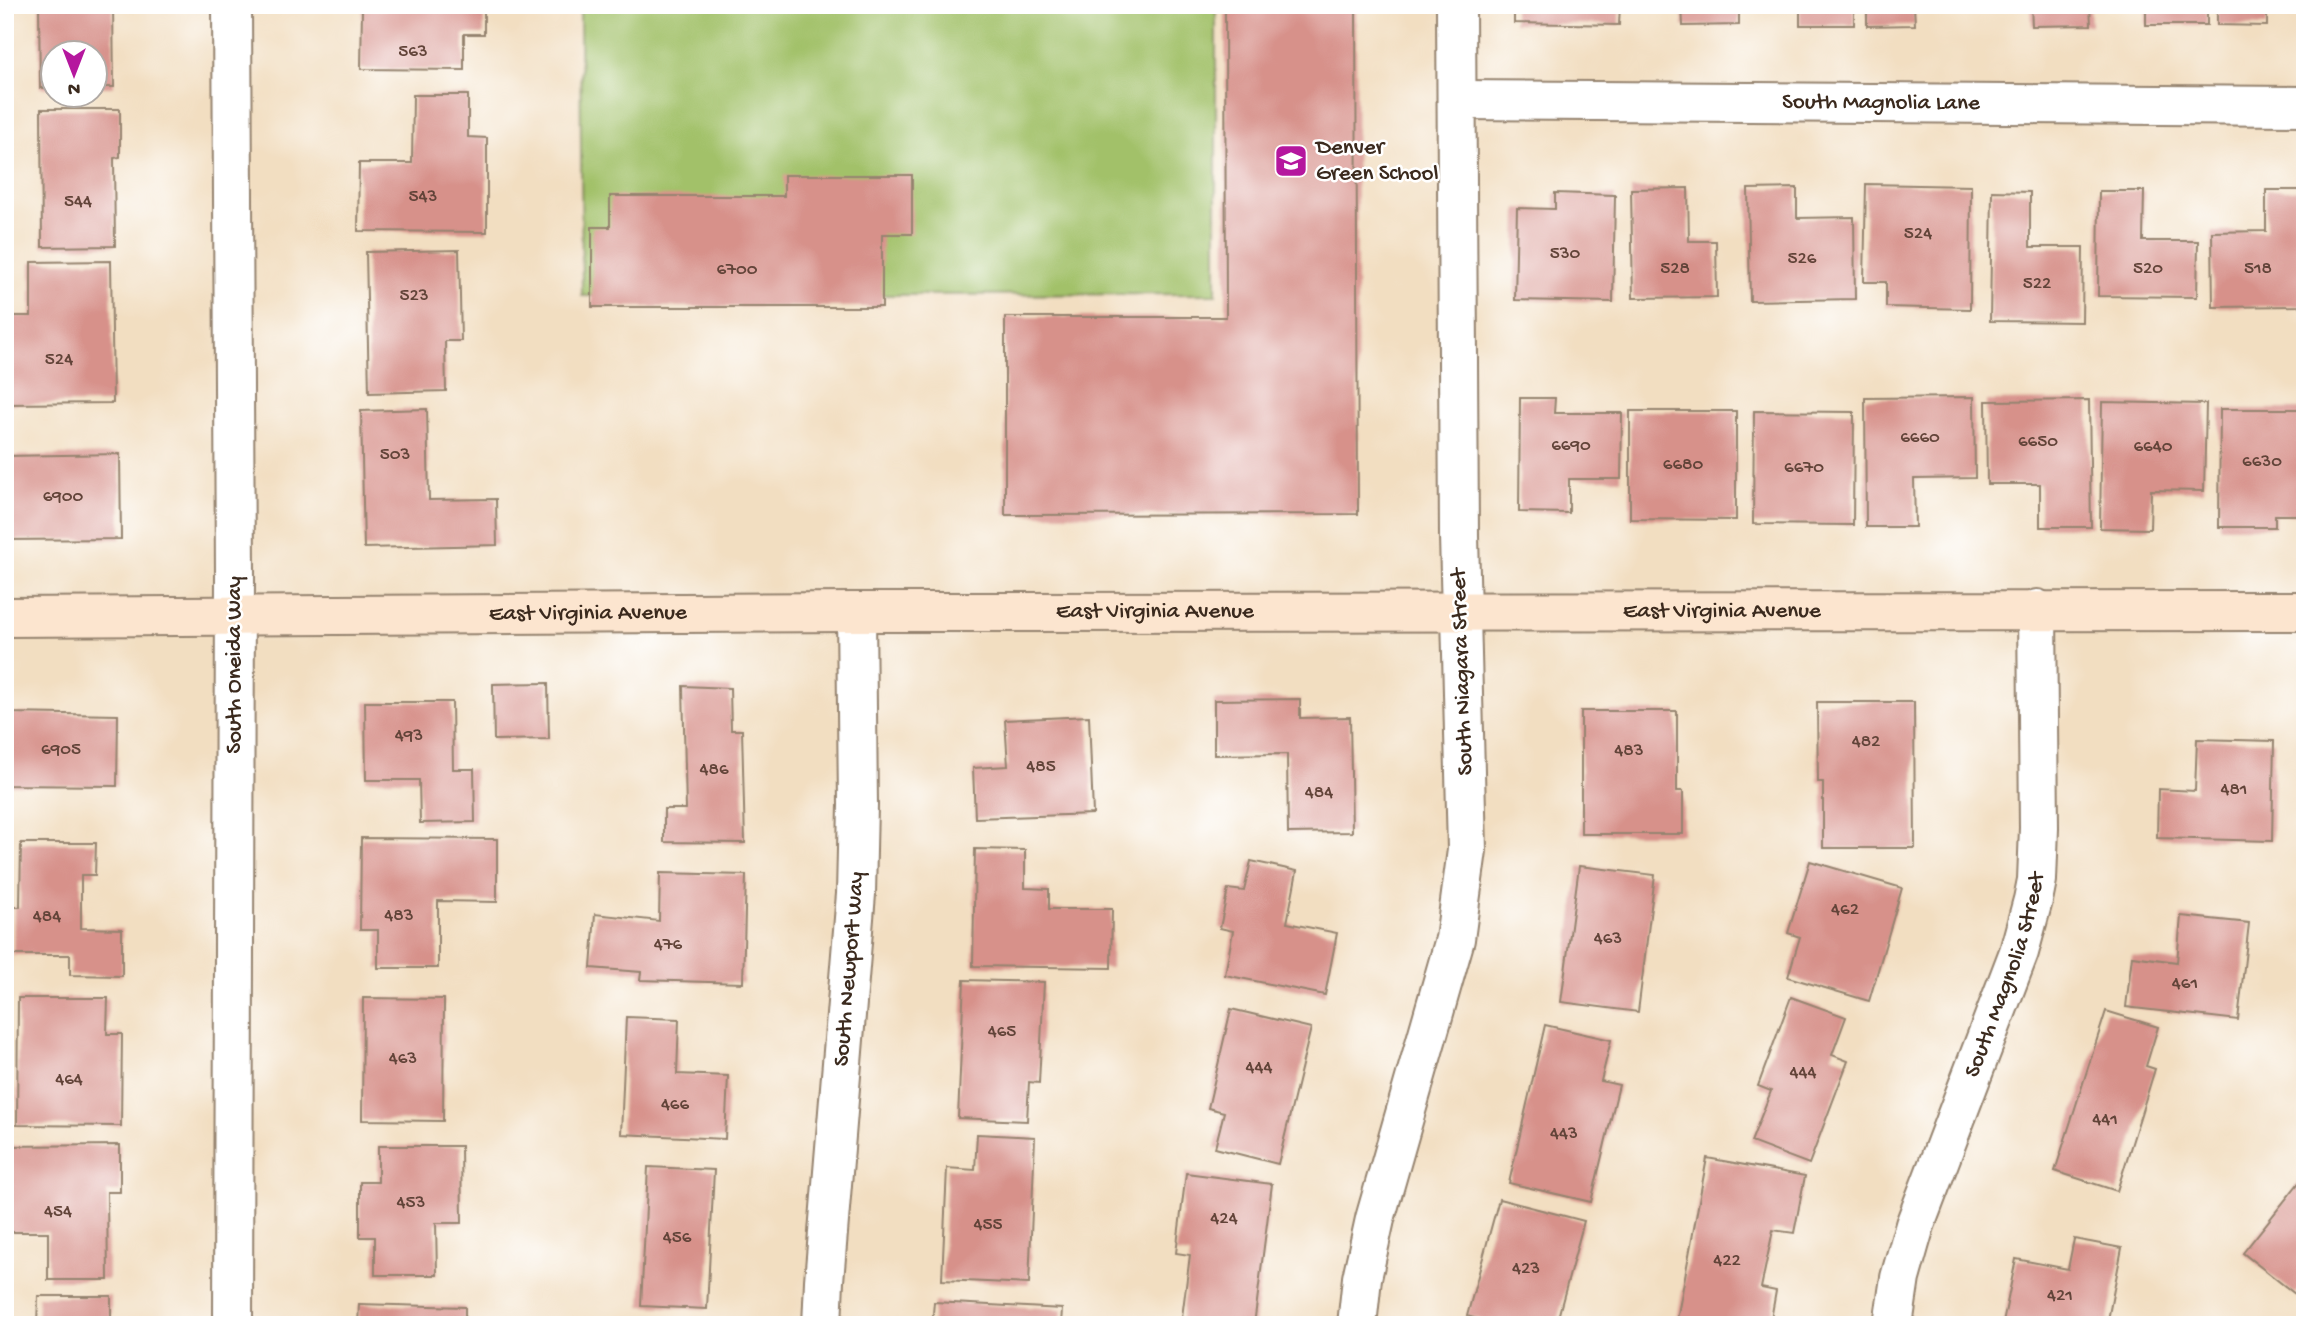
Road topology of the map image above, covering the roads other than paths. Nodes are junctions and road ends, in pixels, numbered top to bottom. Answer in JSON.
{"nodes":[{"id":1,"x":232,"y":5,"type":"edge"},
{"id":2,"x":1457,"y":5,"type":"edge"},
{"id":3,"x":1457,"y":100,"type":"junction"},
{"id":4,"x":2305,"y":106,"type":"edge"},
{"id":5,"x":2037,"y":609,"type":"junction"},
{"id":6,"x":1463,"y":611,"type":"junction"},
{"id":7,"x":2305,"y":611,"type":"edge"},
{"id":8,"x":856,"y":612,"type":"junction"},
{"id":9,"x":5,"y":617,"type":"edge"},
{"id":10,"x":235,"y":618,"type":"junction"},
{"id":11,"x":233,"y":1325,"type":"edge"},
{"id":12,"x":822,"y":1325,"type":"edge"},
{"id":13,"x":1357,"y":1325,"type":"edge"},
{"id":14,"x":1893,"y":1325,"type":"edge"}],
"edges":[{"from":1,"to":10,"type":"street","name":"South Oneida Way"},
{"from":2,"to":3,"type":"street","name":"South Niagara Street"},
{"from":3,"to":4,"type":"street","name":"South Magnolia Lane"},
{"from":3,"to":6,"type":"street","name":"South Niagara Street"},
{"from":5,"to":6,"type":"street","name":"East Virginia Avenue"},
{"from":5,"to":7,"type":"street","name":"East Virginia Avenue"},
{"from":5,"to":14,"type":"street","name":"South Magnolia Street"},
{"from":6,"to":8,"type":"street","name":"East Virginia Avenue"},
{"from":6,"to":13,"type":"street","name":"South Niagara Street"},
{"from":8,"to":10,"type":"street","name":"East Virginia Avenue"},
{"from":8,"to":12,"type":"street","name":"South Newport Way"},
{"from":9,"to":10,"type":"street","name":"East Virginia Avenue"},
{"from":10,"to":11,"type":"street","name":"South Oneida Way"}]}
